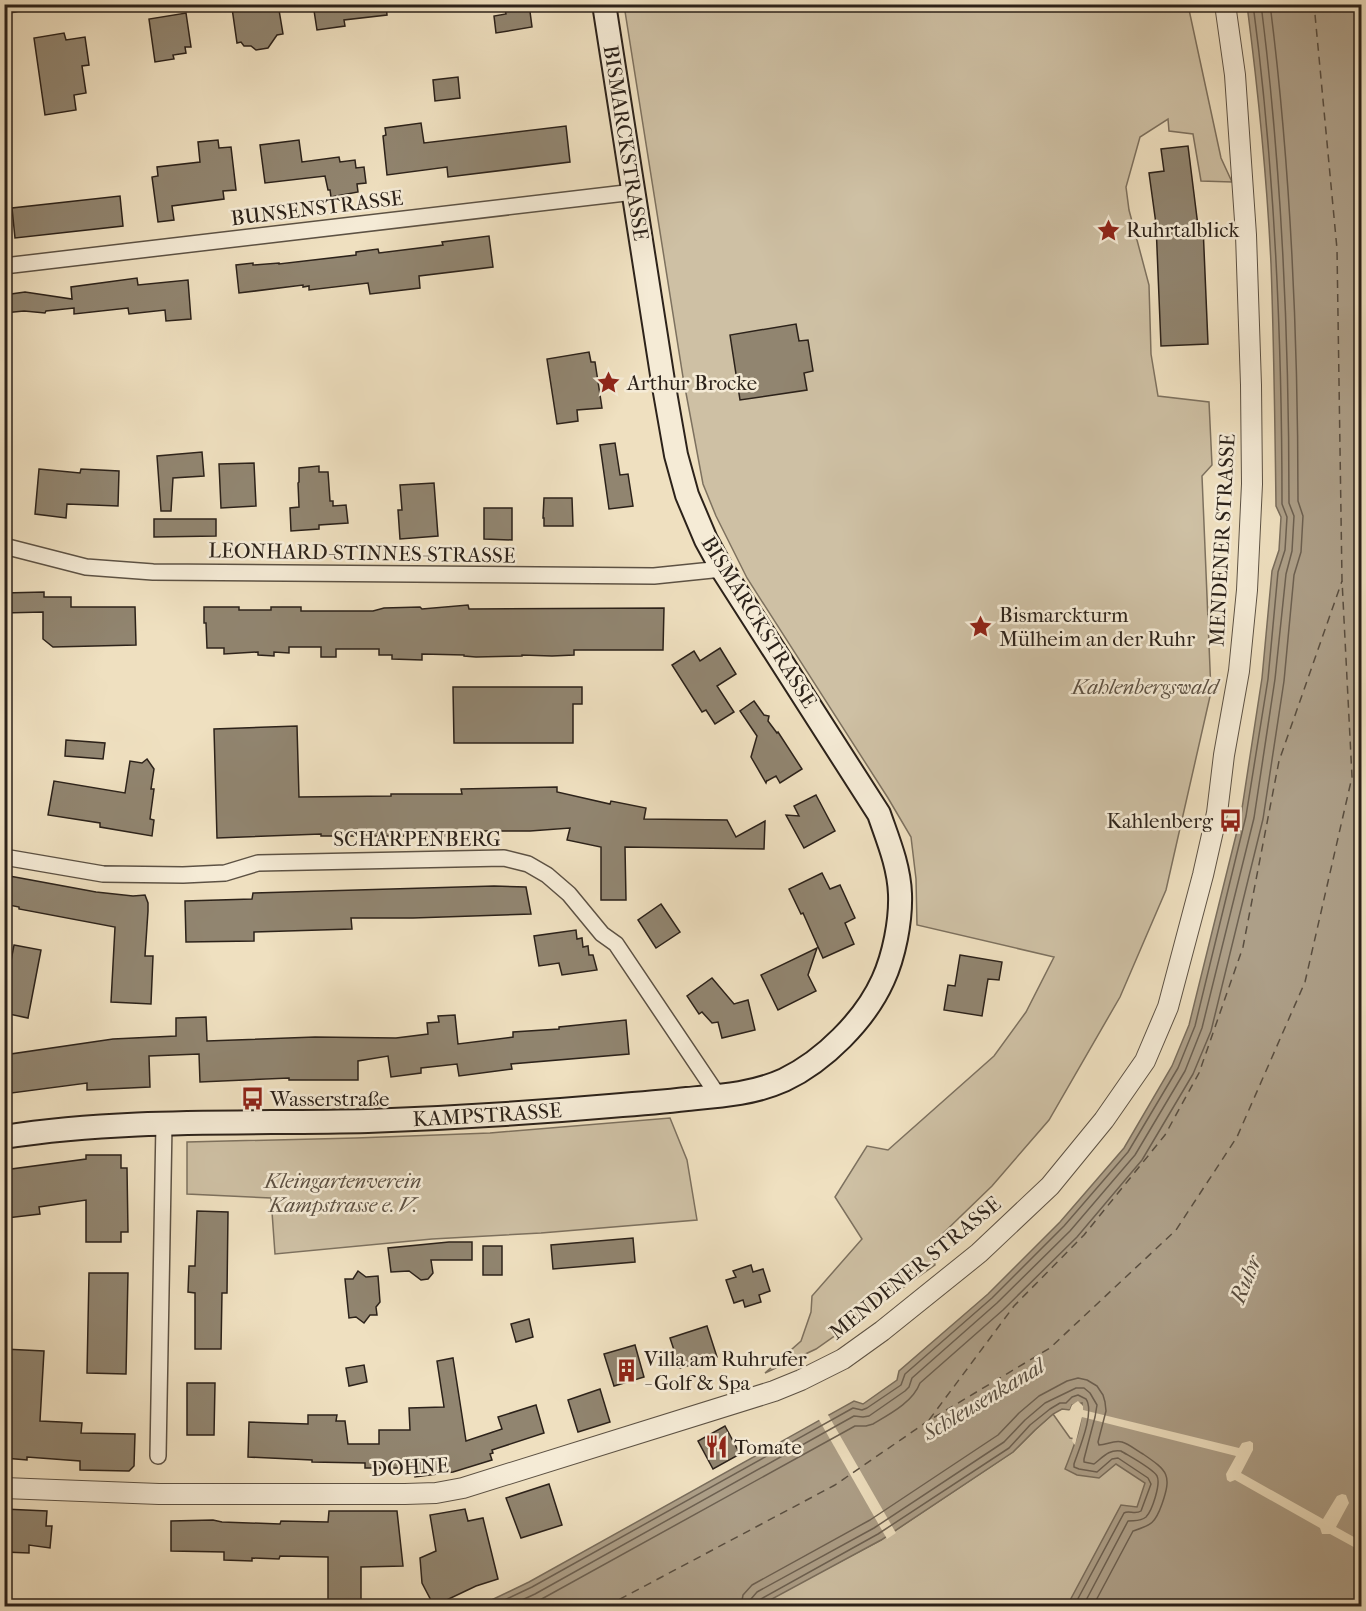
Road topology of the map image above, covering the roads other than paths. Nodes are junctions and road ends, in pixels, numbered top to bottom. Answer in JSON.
{"nodes":[{"id":1,"x":14,"y":4,"type":"edge"},
{"id":2,"x":604,"y":4,"type":"edge"},
{"id":3,"x":1225,"y":4,"type":"edge"},
{"id":4,"x":4,"y":5,"type":"edge"},
{"id":5,"x":634,"y":192,"type":"junction"},
{"id":6,"x":4,"y":266,"type":"edge"},
{"id":7,"x":4,"y":546,"type":"edge"},
{"id":8,"x":722,"y":569,"type":"junction"},
{"id":9,"x":4,"y":857,"type":"edge"},
{"id":10,"x":719,"y":1096,"type":"junction"},
{"id":11,"x":164,"y":1124,"type":"junction"},
{"id":12,"x":4,"y":1137,"type":"edge"},
{"id":13,"x":801,"y":1380,"type":"joint"},
{"id":14,"x":158,"y":1456,"type":"dead end"},
{"id":15,"x":4,"y":1488,"type":"edge"}],
"edges":[{"from":1,"to":4,"type":"street"},
{"from":2,"to":5,"type":"main road","name":"BISMARCKSTRASSE"},
{"from":3,"to":13,"type":"street","name":"MENDENER STRASSE"},
{"from":5,"to":6,"type":"street","name":"BUNSENSTRASSE"},
{"from":5,"to":8,"type":"main road","name":"BISMARCKSTRASSE"},
{"from":7,"to":8,"type":"street","name":"LEONHARD-STINNES-STRASSE"},
{"from":8,"to":10,"type":"main road","name":"BISMARCKSTRASSE"},
{"from":9,"to":10,"type":"street","name":"SCHARPENBERG"},
{"from":10,"to":11,"type":"main road","name":"KAMPSTRASSE"},
{"from":11,"to":12,"type":"main road","name":"KAMPSTRASSE"},
{"from":11,"to":14,"type":"street"},
{"from":13,"to":15,"type":"street","name":"DOHNE"}]}
